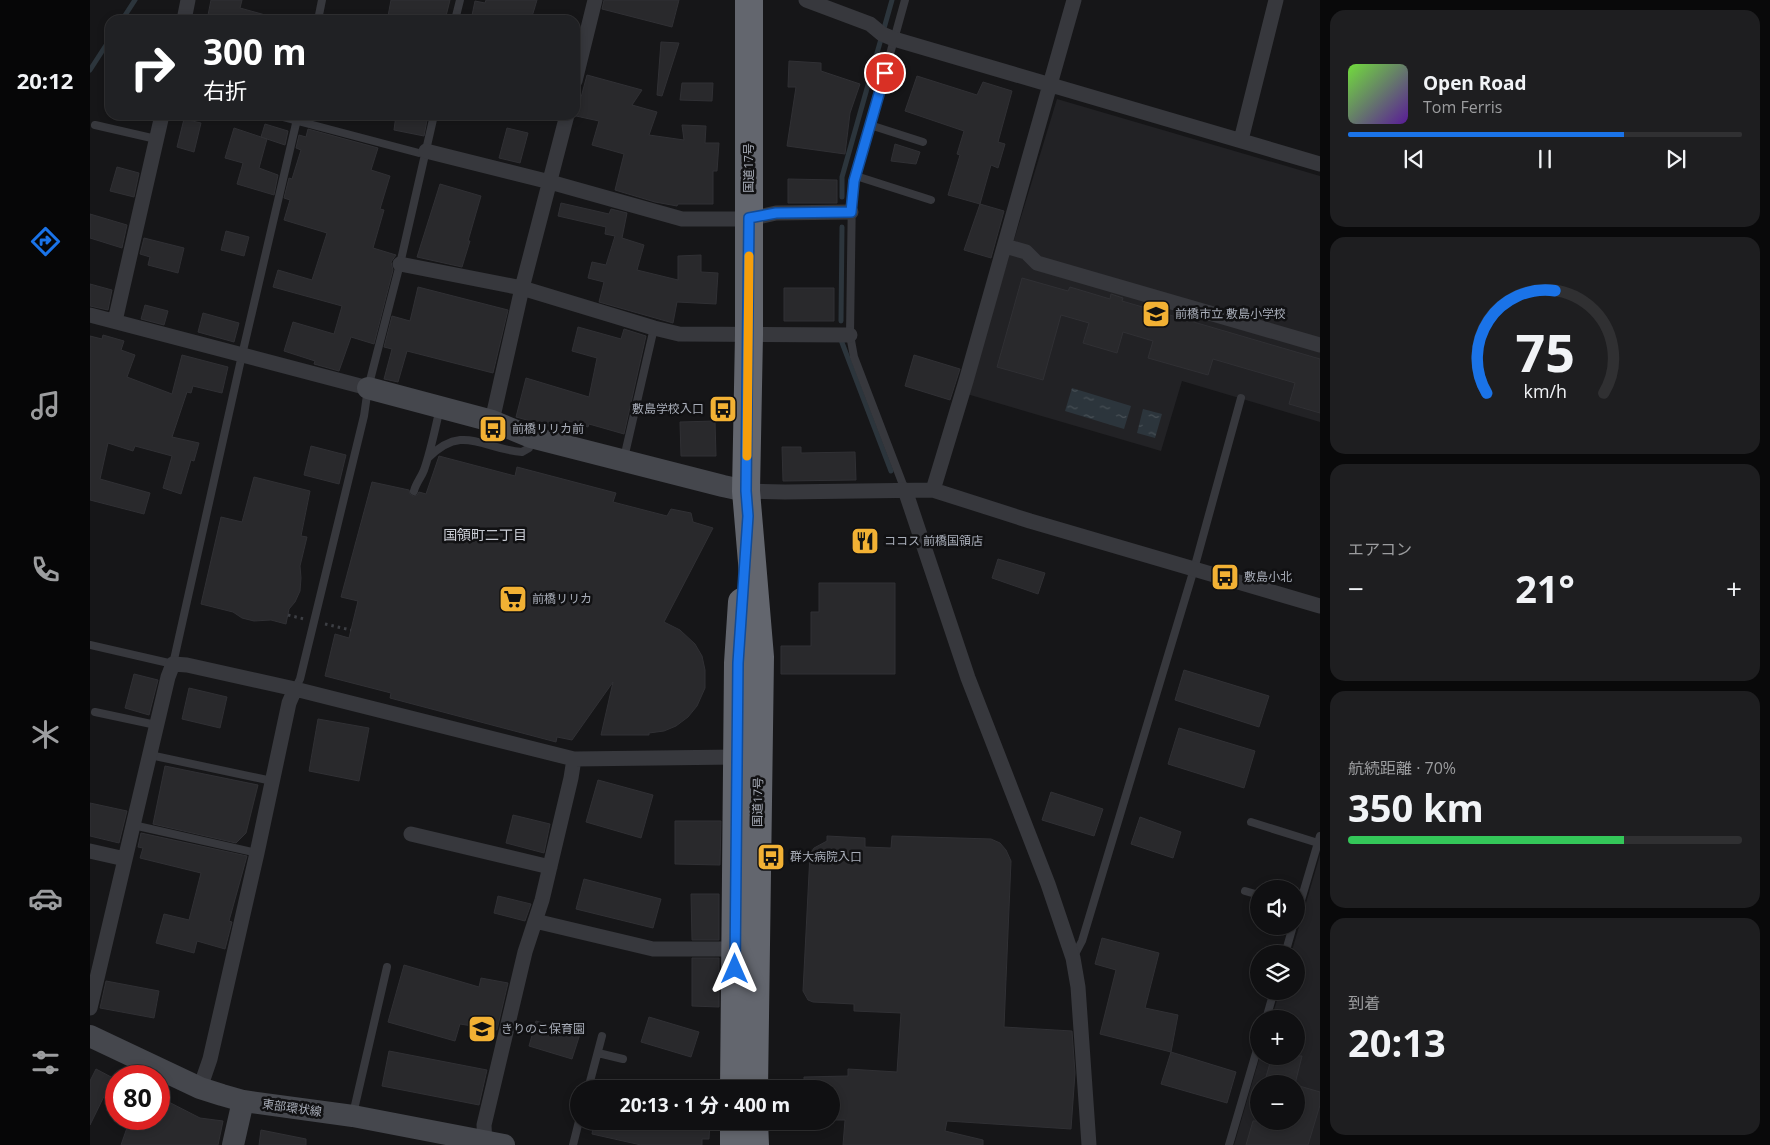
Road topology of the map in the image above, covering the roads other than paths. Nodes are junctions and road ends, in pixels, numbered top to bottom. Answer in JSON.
{"nodes":[{"id":1,"x":188,"y":0,"type":"edge"},
{"id":2,"x":322,"y":0,"type":"edge"},
{"id":3,"x":460,"y":0,"type":"edge"},
{"id":4,"x":595,"y":0,"type":"edge"},
{"id":5,"x":750,"y":0,"type":"edge"},
{"id":6,"x":806,"y":0,"type":"edge"},
{"id":7,"x":905,"y":0,"type":"edge"},
{"id":8,"x":1074,"y":0,"type":"edge"},
{"id":9,"x":1276,"y":0,"type":"edge"},
{"id":10,"x":185,"y":15,"type":"edge"},
{"id":11,"x":319,"y":15,"type":"edge"},
{"id":12,"x":456,"y":15,"type":"edge"},
{"id":13,"x":894,"y":39,"type":"junction"},
{"id":14,"x":580,"y":61,"type":"edge"},
{"id":15,"x":1051,"y":85,"type":"junction"},
{"id":16,"x":161,"y":120,"type":"edge"},
{"id":17,"x":297,"y":120,"type":"edge"},
{"id":18,"x":304,"y":120,"type":"edge"},
{"id":19,"x":433,"y":120,"type":"edge"},
{"id":20,"x":565,"y":120,"type":"edge"},
{"id":21,"x":95,"y":125,"type":"dead end"},
{"id":22,"x":870,"y":125,"type":"junction"},
{"id":23,"x":156,"y":139,"type":"junction"},
{"id":24,"x":1240,"y":140,"type":"junction"},
{"id":25,"x":923,"y":142,"type":"dead end"},
{"id":26,"x":426,"y":151,"type":"junction"},
{"id":27,"x":1320,"y":164,"type":"edge"},
{"id":28,"x":856,"y":176,"type":"junction"},
{"id":29,"x":550,"y":182,"type":"junction"},
{"id":30,"x":932,"y":200,"type":"dead end"},
{"id":31,"x":851,"y":212,"type":"junction"},
{"id":32,"x":749,"y":218,"type":"junction"},
{"id":33,"x":1005,"y":246,"type":"junction"},
{"id":34,"x":400,"y":264,"type":"junction"},
{"id":35,"x":522,"y":288,"type":"junction"},
{"id":36,"x":90,"y":315,"type":"edge"},
{"id":37,"x":115,"y":322,"type":"junction"},
{"id":38,"x":654,"y":328,"type":"junction"},
{"id":39,"x":749,"y":335,"type":"junction"},
{"id":40,"x":850,"y":335,"type":"junction"},
{"id":41,"x":1320,"y":345,"type":"edge"},
{"id":42,"x":242,"y":355,"type":"junction"},
{"id":43,"x":368,"y":388,"type":"junction"},
{"id":44,"x":1241,"y":398,"type":"dead end"},
{"id":45,"x":440,"y":408,"type":"junction"},
{"id":46,"x":492,"y":421,"type":"junction"},
{"id":47,"x":531,"y":437,"type":"junction"},
{"id":48,"x":428,"y":458,"type":"junction"},
{"id":49,"x":624,"y":461,"type":"junction"},
{"id":50,"x":905,"y":490,"type":"junction"},
{"id":51,"x":932,"y":490,"type":"junction"},
{"id":52,"x":414,"y":491,"type":"dead end"},
{"id":53,"x":747,"y":503,"type":"junction"},
{"id":54,"x":1194,"y":569,"type":"junction"},
{"id":55,"x":1320,"y":606,"type":"edge"},
{"id":56,"x":90,"y":645,"type":"edge"},
{"id":57,"x":173,"y":664,"type":"junction"},
{"id":58,"x":295,"y":689,"type":"junction"},
{"id":59,"x":95,"y":712,"type":"dead end"},
{"id":60,"x":156,"y":726,"type":"junction"},
{"id":61,"x":150,"y":754,"type":"junction"},
{"id":62,"x":737,"y":757,"type":"junction"},
{"id":63,"x":574,"y":759,"type":"junction"},
{"id":64,"x":272,"y":781,"type":"junction"},
{"id":65,"x":1251,"y":822,"type":"dead end"},
{"id":66,"x":133,"y":825,"type":"junction"},
{"id":67,"x":411,"y":834,"type":"dead end"},
{"id":68,"x":1319,"y":839,"type":"edge"},
{"id":69,"x":90,"y":851,"type":"edge"},
{"id":70,"x":257,"y":853,"type":"junction"},
{"id":71,"x":125,"y":859,"type":"junction"},
{"id":72,"x":550,"y":867,"type":"junction"},
{"id":73,"x":1305,"y":884,"type":"edge"},
{"id":74,"x":1245,"y":891,"type":"dead end"},
{"id":75,"x":1250,"y":892,"type":"edge"},
{"id":76,"x":535,"y":922,"type":"junction"},
{"id":77,"x":735,"y":949,"type":"junction"},
{"id":78,"x":1073,"y":958,"type":"junction"},
{"id":79,"x":387,"y":967,"type":"dead end"},
{"id":80,"x":90,"y":1008,"type":"edge"},
{"id":81,"x":90,"y":1036,"type":"edge"},
{"id":82,"x":602,"y":1036,"type":"dead end"},
{"id":83,"x":598,"y":1053,"type":"junction"},
{"id":84,"x":623,"y":1059,"type":"dead end"},
{"id":85,"x":1253,"y":1065,"type":"edge"},
{"id":86,"x":590,"y":1080,"type":"edge"},
{"id":87,"x":734,"y":1080,"type":"edge"},
{"id":88,"x":754,"y":1080,"type":"edge"},
{"id":89,"x":200,"y":1088,"type":"junction"},
{"id":90,"x":243,"y":1101,"type":"junction"},
{"id":91,"x":353,"y":1116,"type":"junction"},
{"id":92,"x":577,"y":1130,"type":"edge"},
{"id":93,"x":734,"y":1130,"type":"edge"},
{"id":94,"x":754,"y":1130,"type":"edge"},
{"id":95,"x":491,"y":1144,"type":"edge"},
{"id":96,"x":234,"y":1145,"type":"edge"},
{"id":97,"x":573,"y":1145,"type":"edge"},
{"id":98,"x":734,"y":1145,"type":"edge"},
{"id":99,"x":755,"y":1145,"type":"edge"},
{"id":100,"x":1089,"y":1145,"type":"edge"},
{"id":101,"x":1229,"y":1145,"type":"edge"}],
"edges":[{"from":1,"to":10,"type":"street"},
{"from":2,"to":11,"type":"lane"},
{"from":3,"to":12,"type":"lane"},
{"from":4,"to":14,"type":"street"},
{"from":5,"to":32,"type":"highway","name":"国道17号"},
{"from":6,"to":13,"type":"street"},
{"from":7,"to":13,"type":"lane"},
{"from":8,"to":15,"type":"street"},
{"from":9,"to":24,"type":"street"},
{"from":13,"to":15,"type":"street"},
{"from":13,"to":22,"type":"lane"},
{"from":15,"to":24,"type":"street"},
{"from":15,"to":33,"type":"street"},
{"from":16,"to":23,"type":"street"},
{"from":17,"to":42,"type":"lane"},
{"from":18,"to":26,"type":"lane"},
{"from":19,"to":26,"type":"lane"},
{"from":20,"to":29,"type":"street"},
{"from":21,"to":23,"type":"lane"},
{"from":22,"to":25,"type":"lane"},
{"from":22,"to":28,"type":"lane"},
{"from":23,"to":37,"type":"street"},
{"from":24,"to":27,"type":"street"},
{"from":26,"to":29,"type":"street"},
{"from":26,"to":34,"type":"lane"},
{"from":28,"to":30,"type":"lane"},
{"from":28,"to":31,"type":"lane"},
{"from":29,"to":32,"type":"street"},
{"from":29,"to":35,"type":"street"},
{"from":31,"to":32,"type":"street"},
{"from":31,"to":40,"type":"lane"},
{"from":32,"to":39,"type":"highway","name":"国道17号"},
{"from":33,"to":41,"type":"street"},
{"from":33,"to":51,"type":"street"},
{"from":34,"to":35,"type":"street"},
{"from":34,"to":43,"type":"lane"},
{"from":35,"to":38,"type":"street"},
{"from":35,"to":46,"type":"street"},
{"from":36,"to":37,"type":"street"},
{"from":37,"to":42,"type":"street"},
{"from":38,"to":39,"type":"street"},
{"from":38,"to":49,"type":"lane"},
{"from":39,"to":40,"type":"street"},
{"from":39,"to":53,"type":"highway","name":"国道17号"},
{"from":40,"to":50,"type":"lane"},
{"from":42,"to":43,"type":"street"},
{"from":42,"to":57,"type":"lane"},
{"from":43,"to":45,"type":"street"},
{"from":43,"to":58,"type":"lane"},
{"from":44,"to":54,"type":"lane"},
{"from":45,"to":46,"type":"street"},
{"from":45,"to":48,"type":"lane"},
{"from":46,"to":47,"type":"street"},
{"from":47,"to":48,"type":"lane"},
{"from":47,"to":49,"type":"street"},
{"from":48,"to":52,"type":"lane"},
{"from":49,"to":53,"type":"street"},
{"from":50,"to":51,"type":"street"},
{"from":50,"to":53,"type":"street"},
{"from":50,"to":78,"type":"street"},
{"from":51,"to":54,"type":"street"},
{"from":53,"to":62,"type":"highway","name":"国道17号"},
{"from":53,"to":88,"type":"highway","name":"国道17号"},
{"from":54,"to":55,"type":"street"},
{"from":54,"to":78,"type":"lane"},
{"from":56,"to":57,"type":"lane"},
{"from":57,"to":58,"type":"street"},
{"from":57,"to":60,"type":"street"},
{"from":58,"to":63,"type":"street"},
{"from":58,"to":64,"type":"street"},
{"from":59,"to":60,"type":"lane"},
{"from":60,"to":61,"type":"street"},
{"from":61,"to":64,"type":"lane"},
{"from":61,"to":66,"type":"street"},
{"from":62,"to":63,"type":"street"},
{"from":62,"to":77,"type":"highway","name":"国道17号"},
{"from":63,"to":72,"type":"street"},
{"from":64,"to":70,"type":"street"},
{"from":65,"to":68,"type":"lane"},
{"from":66,"to":70,"type":"lane"},
{"from":66,"to":71,"type":"street"},
{"from":67,"to":72,"type":"street"},
{"from":68,"to":73,"type":"lane"},
{"from":69,"to":71,"type":"street"},
{"from":70,"to":89,"type":"street"},
{"from":71,"to":80,"type":"street"},
{"from":72,"to":76,"type":"street"},
{"from":74,"to":75,"type":"lane"},
{"from":76,"to":77,"type":"street"},
{"from":76,"to":95,"type":"street"},
{"from":77,"to":87,"type":"highway","name":"国道17号"},
{"from":78,"to":100,"type":"street"},
{"from":79,"to":91,"type":"lane"},
{"from":81,"to":89,"type":"street","name":"東部環状線"},
{"from":82,"to":83,"type":"lane"},
{"from":83,"to":84,"type":"lane"},
{"from":83,"to":86,"type":"lane"},
{"from":85,"to":101,"type":"lane"},
{"from":89,"to":90,"type":"street","name":"東部環状線"},
{"from":90,"to":91,"type":"street","name":"東部環状線"},
{"from":90,"to":96,"type":"street"},
{"from":91,"to":95,"type":"street","name":"東部環状線"},
{"from":92,"to":97,"type":"lane"},
{"from":93,"to":98,"type":"highway"},
{"from":94,"to":99,"type":"highway"}]}
